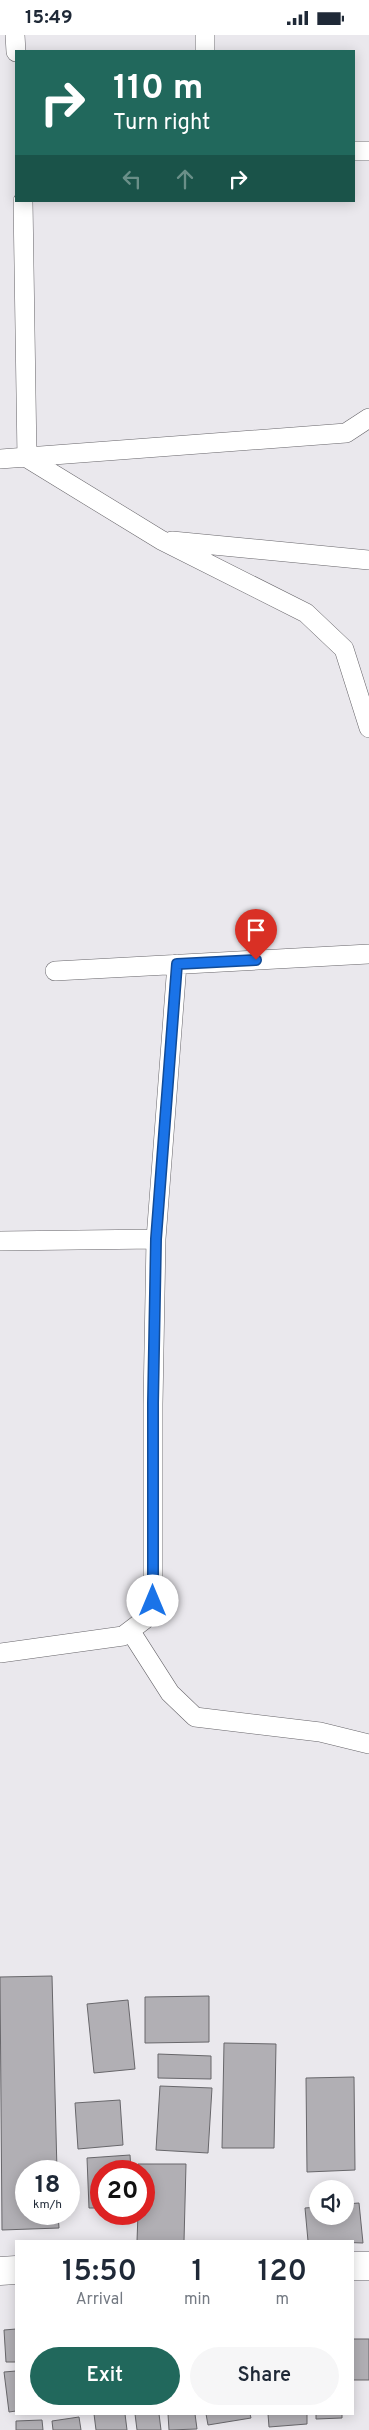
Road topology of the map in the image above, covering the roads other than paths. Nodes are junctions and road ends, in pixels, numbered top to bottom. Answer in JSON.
{"nodes":[{"id":1,"x":15,"y":35,"type":"edge"},
{"id":2,"x":205,"y":35,"type":"edge"},
{"id":3,"x":16,"y":50,"type":"edge"},
{"id":4,"x":205,"y":50,"type":"edge"},
{"id":5,"x":355,"y":151,"type":"edge"},
{"id":6,"x":369,"y":151,"type":"edge"},
{"id":7,"x":23,"y":202,"type":"edge"},
{"id":8,"x":369,"y":418,"type":"edge"},
{"id":9,"x":27,"y":458,"type":"junction"},
{"id":10,"x":0,"y":459,"type":"edge"},
{"id":11,"x":161,"y":540,"type":"junction"},
{"id":12,"x":369,"y":560,"type":"edge"},
{"id":13,"x":369,"y":728,"type":"edge"},
{"id":14,"x":369,"y":954,"type":"edge"},
{"id":15,"x":177,"y":964,"type":"junction"},
{"id":16,"x":55,"y":971,"type":"dead end"},
{"id":17,"x":156,"y":1239,"type":"junction"},
{"id":18,"x":0,"y":1241,"type":"edge"},
{"id":19,"x":131,"y":1632,"type":"junction"},
{"id":20,"x":0,"y":1653,"type":"edge"},
{"id":21,"x":369,"y":1744,"type":"edge"},
{"id":22,"x":354,"y":2266,"type":"edge"},
{"id":23,"x":369,"y":2266,"type":"edge"},
{"id":24,"x":15,"y":2270,"type":"edge"},
{"id":25,"x":0,"y":2271,"type":"edge"}],
"edges":[{"from":1,"to":3,"type":"lane"},
{"from":2,"to":4,"type":"lane"},
{"from":5,"to":6,"type":"lane"},
{"from":7,"to":9,"type":"lane"},
{"from":8,"to":9,"type":"lane"},
{"from":9,"to":10,"type":"lane"},
{"from":9,"to":11,"type":"lane"},
{"from":11,"to":12,"type":"lane"},
{"from":11,"to":13,"type":"lane"},
{"from":14,"to":15,"type":"lane"},
{"from":15,"to":16,"type":"lane"},
{"from":15,"to":17,"type":"lane"},
{"from":17,"to":18,"type":"lane"},
{"from":17,"to":19,"type":"lane"},
{"from":19,"to":20,"type":"lane"},
{"from":19,"to":21,"type":"lane"},
{"from":22,"to":23,"type":"main road"},
{"from":24,"to":25,"type":"main road"}]}
